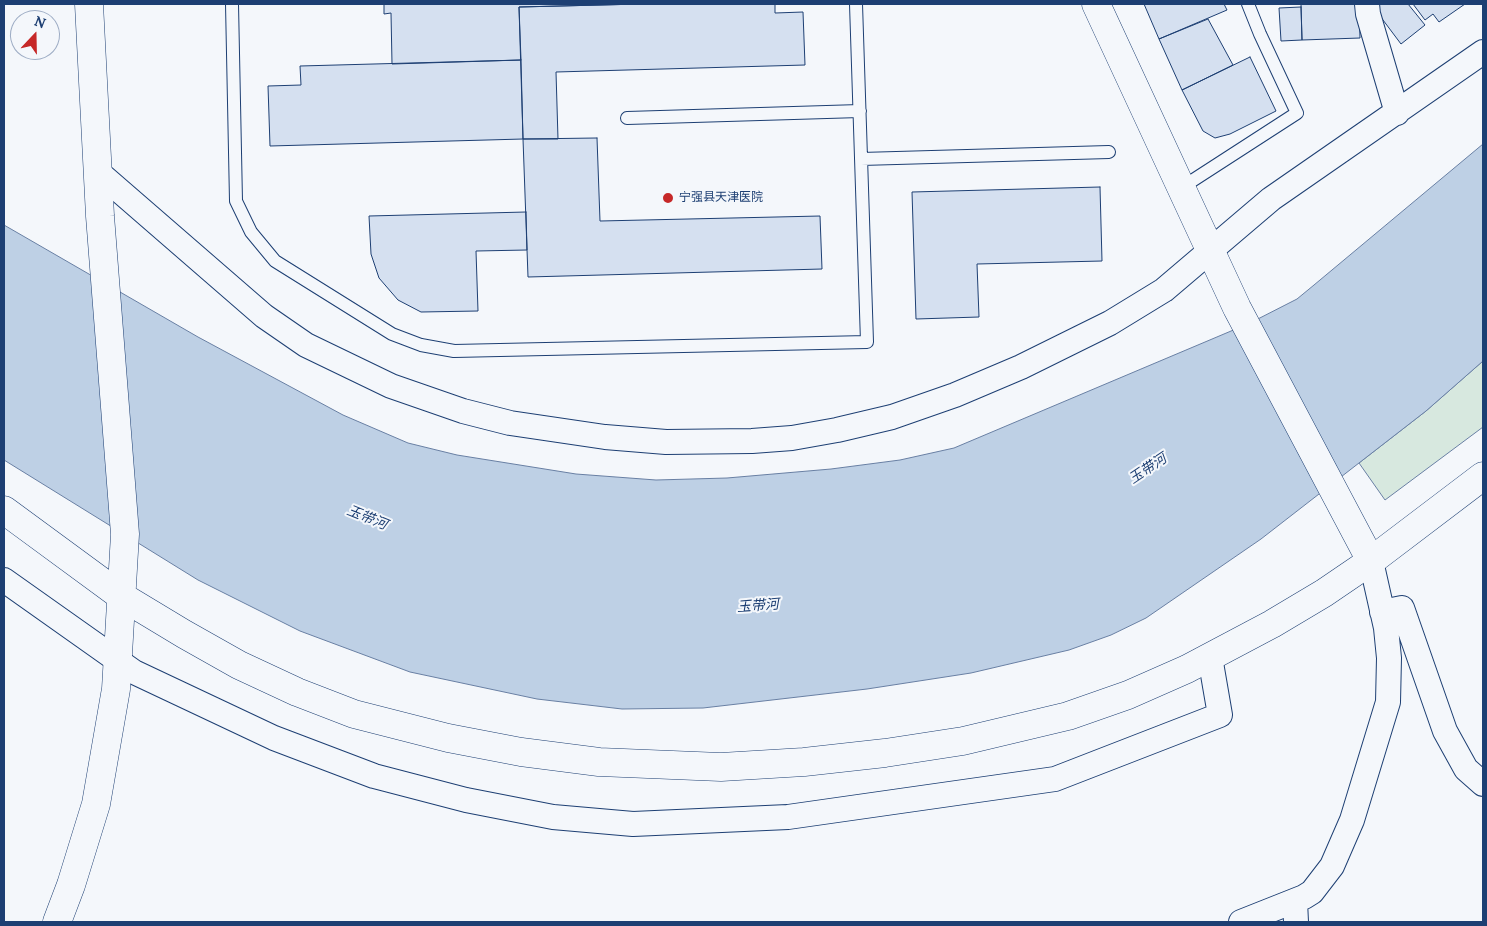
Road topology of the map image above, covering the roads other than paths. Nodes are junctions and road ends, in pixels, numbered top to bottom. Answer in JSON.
{"nodes":[{"id":1,"x":89,"y":4,"type":"edge"},
{"id":2,"x":232,"y":4,"type":"edge"},
{"id":3,"x":856,"y":4,"type":"edge"},
{"id":4,"x":1096,"y":4,"type":"edge"},
{"id":5,"x":1248,"y":4,"type":"edge"},
{"id":6,"x":1367,"y":4,"type":"edge"},
{"id":7,"x":1483,"y":52,"type":"edge"},
{"id":8,"x":860,"y":111,"type":"junction"},
{"id":9,"x":1397,"y":113,"type":"junction"},
{"id":10,"x":627,"y":118,"type":"dead end"},
{"id":11,"x":1109,"y":152,"type":"dead end"},
{"id":12,"x":861,"y":159,"type":"junction"},
{"id":13,"x":98,"y":172,"type":"junction"},
{"id":14,"x":1181,"y":188,"type":"junction"},
{"id":15,"x":1210,"y":251,"type":"junction"},
{"id":16,"x":1483,"y":476,"type":"edge"},
{"id":17,"x":4,"y":510,"type":"edge"},
{"id":18,"x":1371,"y":561,"type":"junction"},
{"id":19,"x":4,"y":580,"type":"edge"},
{"id":20,"x":121,"y":596,"type":"junction"},
{"id":21,"x":1382,"y":612,"type":"junction"},
{"id":22,"x":1210,"y":657,"type":"junction"},
{"id":23,"x":118,"y":660,"type":"junction"},
{"id":24,"x":1483,"y":784,"type":"edge"},
{"id":25,"x":1295,"y":912,"type":"edge"},
{"id":26,"x":57,"y":922,"type":"edge"},
{"id":27,"x":1241,"y":922,"type":"edge"}],
"edges":[{"from":1,"to":13,"type":"street"},
{"from":2,"to":12,"type":"lane"},
{"from":3,"to":8,"type":"lane"},
{"from":4,"to":14,"type":"street"},
{"from":5,"to":14,"type":"lane"},
{"from":6,"to":9,"type":"street"},
{"from":7,"to":9,"type":"street"},
{"from":8,"to":10,"type":"lane"},
{"from":8,"to":12,"type":"lane"},
{"from":9,"to":15,"type":"street"},
{"from":11,"to":12,"type":"lane"},
{"from":13,"to":15,"type":"street"},
{"from":13,"to":20,"type":"street"},
{"from":14,"to":15,"type":"street"},
{"from":15,"to":18,"type":"street"},
{"from":16,"to":18,"type":"street"},
{"from":17,"to":20,"type":"street"},
{"from":18,"to":21,"type":"street"},
{"from":18,"to":22,"type":"street"},
{"from":19,"to":23,"type":"street"},
{"from":20,"to":22,"type":"street"},
{"from":20,"to":23,"type":"street"},
{"from":21,"to":24,"type":"street"},
{"from":21,"to":25,"type":"street"},
{"from":22,"to":23,"type":"street"},
{"from":23,"to":26,"type":"street"},
{"from":25,"to":27,"type":"street"}]}
